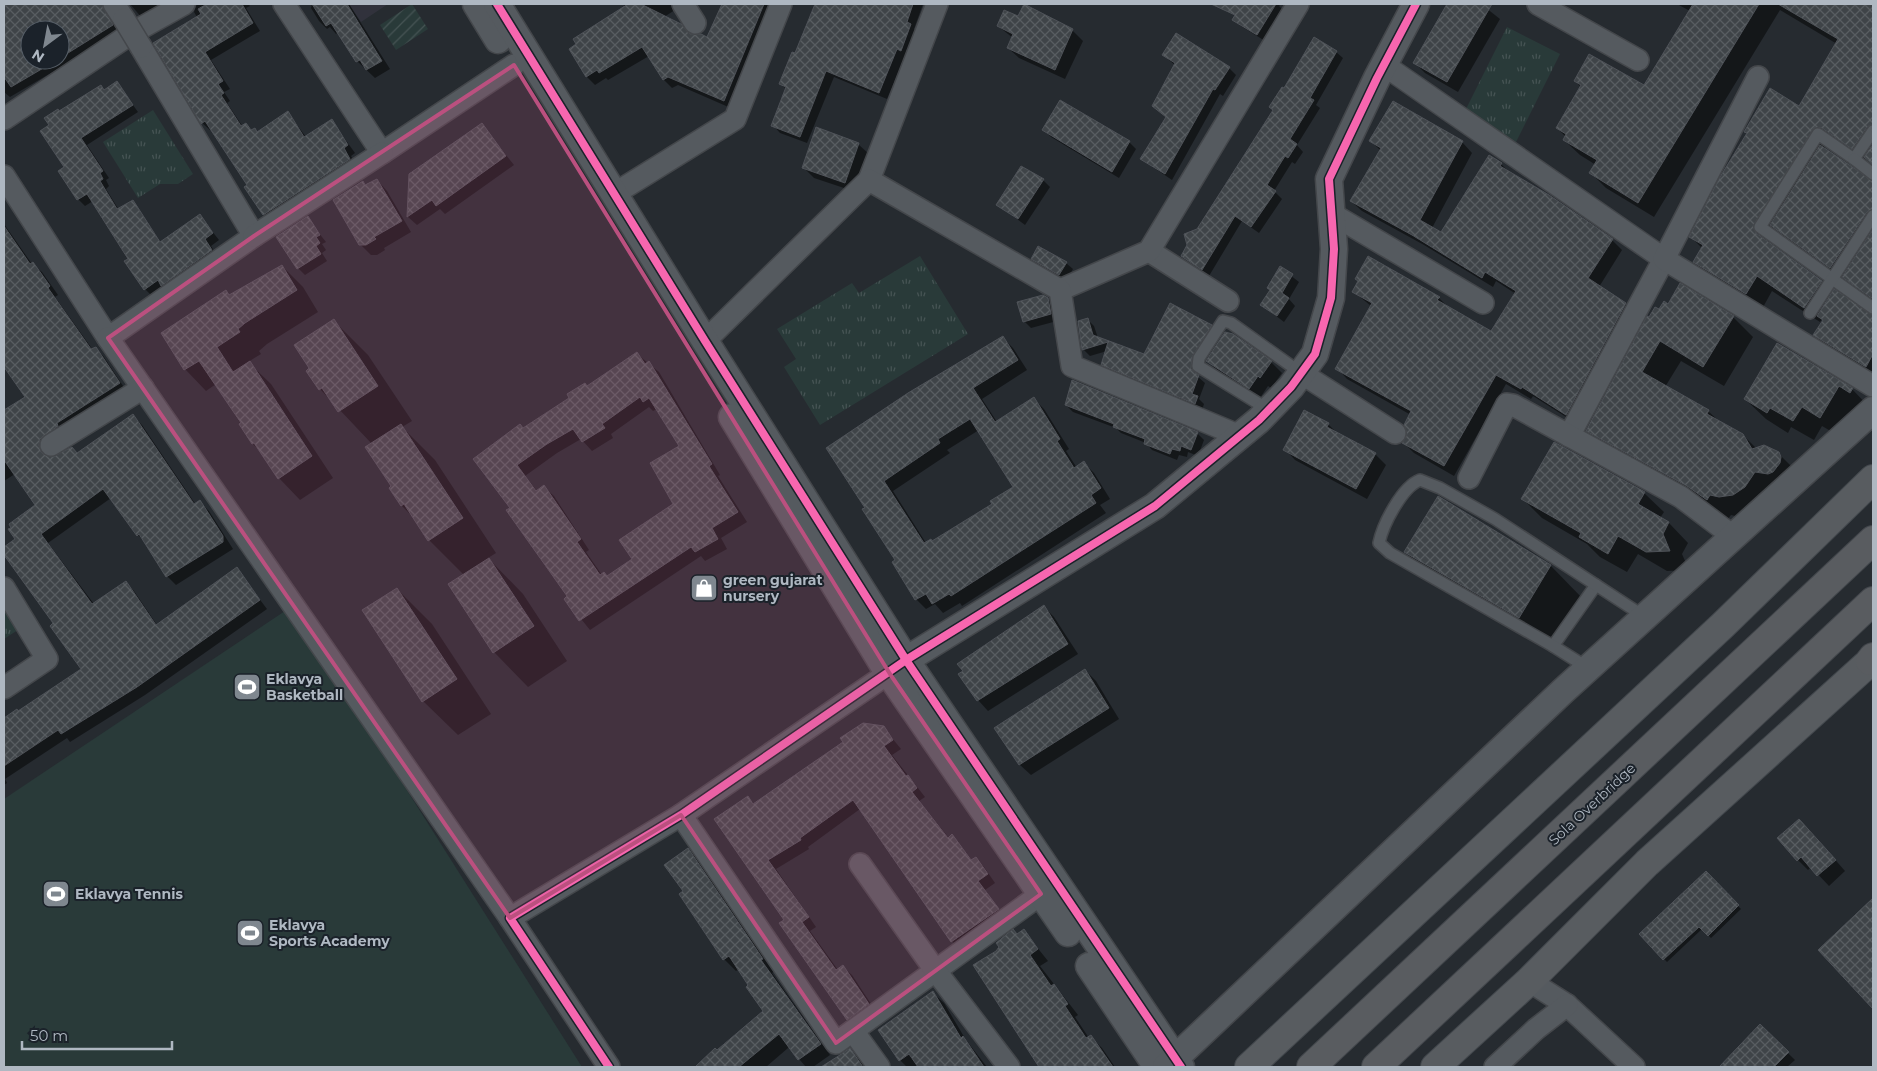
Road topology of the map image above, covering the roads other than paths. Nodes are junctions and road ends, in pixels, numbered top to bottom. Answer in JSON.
{"nodes":[{"id":1,"x":184,"y":4,"type":"edge"},
{"id":2,"x":284,"y":4,"type":"edge"},
{"id":3,"x":476,"y":4,"type":"edge"},
{"id":4,"x":496,"y":4,"type":"edge"},
{"id":5,"x":683,"y":4,"type":"edge"},
{"id":6,"x":781,"y":4,"type":"edge"},
{"id":7,"x":937,"y":4,"type":"edge"},
{"id":8,"x":1298,"y":4,"type":"edge"},
{"id":9,"x":1416,"y":4,"type":"edge"},
{"id":10,"x":1538,"y":4,"type":"edge"},
{"id":11,"x":119,"y":12,"type":"edge"},
{"id":12,"x":695,"y":23,"type":"dead end"},
{"id":13,"x":1638,"y":60,"type":"dead end"},
{"id":14,"x":514,"y":65,"type":"junction"},
{"id":15,"x":1384,"y":65,"type":"junction"},
{"id":16,"x":1758,"y":77,"type":"dead end"},
{"id":17,"x":4,"y":119,"type":"edge"},
{"id":18,"x":1873,"y":131,"type":"edge"},
{"id":19,"x":382,"y":152,"type":"junction"},
{"id":20,"x":1854,"y":160,"type":"junction"},
{"id":21,"x":1873,"y":174,"type":"edge"},
{"id":22,"x":4,"y":176,"type":"edge"},
{"id":23,"x":869,"y":180,"type":"junction"},
{"id":24,"x":614,"y":194,"type":"junction"},
{"id":25,"x":1332,"y":214,"type":"junction"},
{"id":26,"x":1873,"y":216,"type":"edge"},
{"id":27,"x":254,"y":236,"type":"junction"},
{"id":28,"x":1149,"y":250,"type":"junction"},
{"id":29,"x":1664,"y":259,"type":"junction"},
{"id":30,"x":1832,"y":279,"type":"junction"},
{"id":31,"x":1060,"y":290,"type":"junction"},
{"id":32,"x":1228,"y":301,"type":"dead end"},
{"id":33,"x":1483,"y":302,"type":"dead end"},
{"id":34,"x":1873,"y":308,"type":"edge"},
{"id":35,"x":1810,"y":313,"type":"dead end"},
{"id":36,"x":108,"y":338,"type":"junction"},
{"id":37,"x":705,"y":341,"type":"junction"},
{"id":38,"x":1301,"y":373,"type":"junction"},
{"id":39,"x":1873,"y":386,"type":"edge"},
{"id":40,"x":143,"y":388,"type":"junction"},
{"id":41,"x":1269,"y":410,"type":"junction"},
{"id":42,"x":1873,"y":410,"type":"edge"},
{"id":43,"x":1395,"y":433,"type":"dead end"},
{"id":44,"x":1240,"y":436,"type":"junction"},
{"id":45,"x":1569,"y":436,"type":"junction"},
{"id":46,"x":51,"y":445,"type":"dead end"},
{"id":47,"x":1468,"y":478,"type":"dead end"},
{"id":48,"x":1873,"y":479,"type":"edge"},
{"id":49,"x":1734,"y":537,"type":"junction"},
{"id":50,"x":1873,"y":540,"type":"edge"},
{"id":51,"x":1596,"y":585,"type":"junction"},
{"id":52,"x":4,"y":588,"type":"edge"},
{"id":53,"x":1873,"y":601,"type":"edge"},
{"id":54,"x":1645,"y":617,"type":"junction"},
{"id":55,"x":1553,"y":646,"type":"junction"},
{"id":56,"x":1872,"y":659,"type":"edge"},
{"id":57,"x":898,"y":667,"type":"junction"},
{"id":58,"x":1588,"y":668,"type":"junction"},
{"id":59,"x":4,"y":688,"type":"edge"},
{"id":60,"x":681,"y":815,"type":"junction"},
{"id":61,"x":860,"y":864,"type":"dead end"},
{"id":62,"x":1041,"y":894,"type":"junction"},
{"id":63,"x":510,"y":918,"type":"junction"},
{"id":64,"x":936,"y":970,"type":"junction"},
{"id":65,"x":1529,"y":980,"type":"junction"},
{"id":66,"x":1567,"y":1005,"type":"junction"},
{"id":67,"x":853,"y":1031,"type":"junction"},
{"id":68,"x":1170,"y":1065,"type":"edge"},
{"id":69,"x":609,"y":1067,"type":"edge"},
{"id":70,"x":879,"y":1067,"type":"edge"},
{"id":71,"x":1009,"y":1067,"type":"edge"},
{"id":72,"x":1249,"y":1067,"type":"edge"},
{"id":73,"x":1311,"y":1067,"type":"edge"},
{"id":74,"x":1376,"y":1067,"type":"edge"},
{"id":75,"x":1435,"y":1067,"type":"edge"},
{"id":76,"x":1494,"y":1067,"type":"edge"},
{"id":77,"x":1634,"y":1067,"type":"edge"}],
"edges":[{"from":1,"to":17,"type":"street"},
{"from":2,"to":19,"type":"street"},
{"from":3,"to":14,"type":"street"},
{"from":4,"to":24,"type":"street"},
{"from":5,"to":12,"type":"street"},
{"from":6,"to":24,"type":"street"},
{"from":7,"to":23,"type":"street"},
{"from":8,"to":28,"type":"street"},
{"from":9,"to":15,"type":"street"},
{"from":10,"to":13,"type":"street"},
{"from":11,"to":27,"type":"street","bridge":true},
{"from":14,"to":19,"type":"street"},
{"from":14,"to":57,"type":"street"},
{"from":15,"to":25,"type":"street"},
{"from":15,"to":29,"type":"street"},
{"from":16,"to":29,"type":"street"},
{"from":18,"to":20,"type":"lane"},
{"from":19,"to":27,"type":"street"},
{"from":20,"to":21,"type":"lane"},
{"from":20,"to":30,"type":"lane"},
{"from":22,"to":36,"type":"street"},
{"from":23,"to":31,"type":"street"},
{"from":23,"to":37,"type":"street"},
{"from":24,"to":37,"type":"street"},
{"from":25,"to":33,"type":"street"},
{"from":25,"to":38,"type":"street"},
{"from":26,"to":30,"type":"lane"},
{"from":27,"to":36,"type":"street"},
{"from":28,"to":31,"type":"street"},
{"from":28,"to":32,"type":"street"},
{"from":29,"to":39,"type":"street"},
{"from":29,"to":45,"type":"street"},
{"from":30,"to":34,"type":"lane"},
{"from":30,"to":35,"type":"lane"},
{"from":31,"to":44,"type":"street"},
{"from":36,"to":40,"type":"street"},
{"from":37,"to":57,"type":"street"},
{"from":38,"to":41,"type":"street"},
{"from":38,"to":41,"type":"lane"},
{"from":38,"to":43,"type":"street"},
{"from":40,"to":46,"type":"street"},
{"from":40,"to":63,"type":"street"},
{"from":41,"to":44,"type":"street"},
{"from":42,"to":49,"type":"street"},
{"from":44,"to":57,"type":"street"},
{"from":45,"to":47,"type":"street"},
{"from":45,"to":49,"type":"street"},
{"from":48,"to":72,"type":"main road"},
{"from":49,"to":54,"type":"street"},
{"from":50,"to":73,"type":"highway","name":"Sola Overbridge"},
{"from":51,"to":54,"type":"lane"},
{"from":51,"to":55,"type":"lane"},
{"from":51,"to":55,"type":"lane"},
{"from":52,"to":59,"type":"street"},
{"from":53,"to":74,"type":"highway"},
{"from":54,"to":58,"type":"street"},
{"from":55,"to":58,"type":"lane"},
{"from":56,"to":65,"type":"main road"},
{"from":57,"to":60,"type":"street"},
{"from":57,"to":62,"type":"street"},
{"from":57,"to":68,"type":"street"},
{"from":58,"to":68,"type":"street"},
{"from":60,"to":63,"type":"street"},
{"from":60,"to":67,"type":"street"},
{"from":61,"to":64,"type":"street"},
{"from":62,"to":64,"type":"street"},
{"from":62,"to":68,"type":"street"},
{"from":63,"to":69,"type":"street"},
{"from":64,"to":67,"type":"street"},
{"from":64,"to":71,"type":"street"},
{"from":65,"to":66,"type":"street"},
{"from":65,"to":75,"type":"main road"},
{"from":66,"to":76,"type":"street"},
{"from":66,"to":77,"type":"street"},
{"from":67,"to":70,"type":"street"}]}
